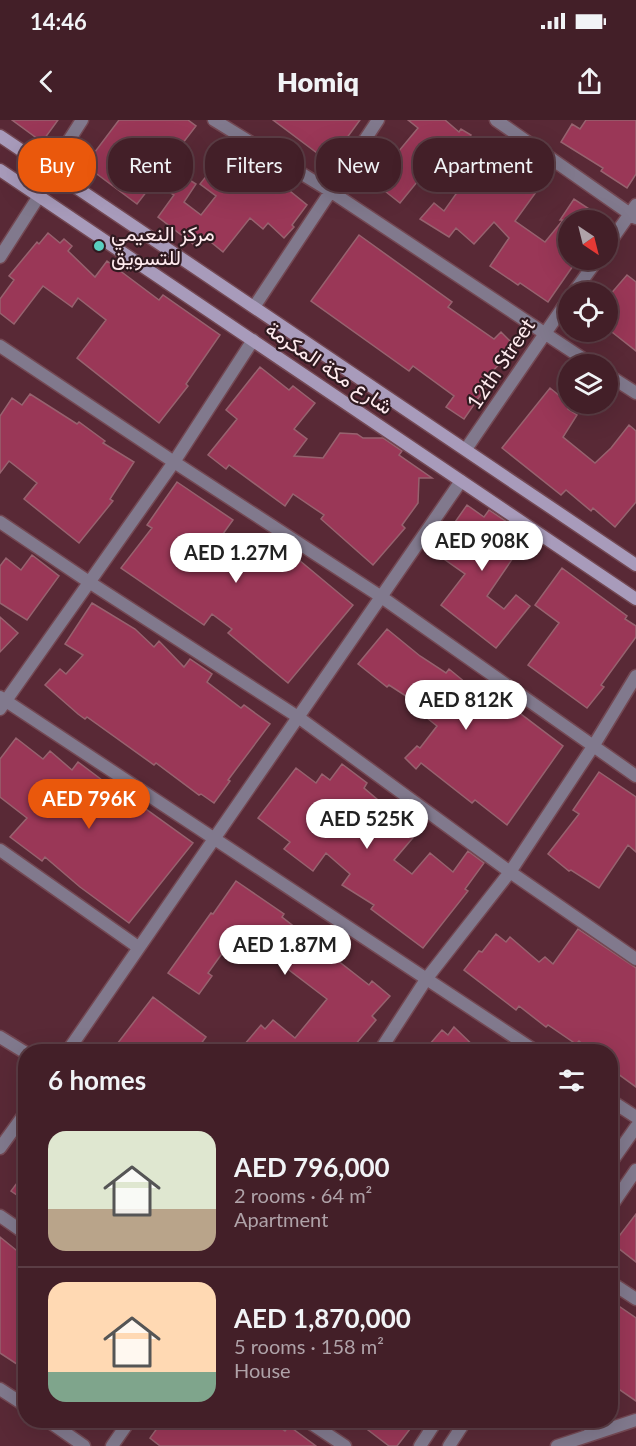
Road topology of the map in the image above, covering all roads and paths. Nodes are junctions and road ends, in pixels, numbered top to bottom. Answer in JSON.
{"nodes":[{"id":1,"x":82,"y":120,"type":"edge"},
{"id":2,"x":214,"y":120,"type":"edge"},
{"id":3,"x":378,"y":120,"type":"edge"},
{"id":4,"x":496,"y":120,"type":"edge"},
{"id":5,"x":0,"y":136,"type":"edge"},
{"id":6,"x":70,"y":138,"type":"edge"},
{"id":7,"x":366,"y":138,"type":"edge"},
{"id":8,"x":18,"y":148,"type":"edge"},
{"id":9,"x":0,"y":170,"type":"edge"},
{"id":10,"x":316,"y":182,"type":"edge"},
{"id":11,"x":83,"y":192,"type":"edge"},
{"id":12,"x":329,"y":192,"type":"edge"},
{"id":13,"x":331,"y":192,"type":"edge"},
{"id":14,"x":39,"y":196,"type":"junction"},
{"id":15,"x":634,"y":212,"type":"edge"},
{"id":16,"x":618,"y":232,"type":"edge"},
{"id":17,"x":0,"y":257,"type":"edge"},
{"id":18,"x":254,"y":307,"type":"junction"},
{"id":19,"x":558,"y":315,"type":"edge"},
{"id":20,"x":544,"y":335,"type":"junction"},
{"id":21,"x":253,"y":340,"type":"junction"},
{"id":22,"x":0,"y":346,"type":"edge"},
{"id":23,"x":575,"y":354,"type":"edge"},
{"id":24,"x":618,"y":381,"type":"edge"},
{"id":25,"x":636,"y":393,"type":"edge"},
{"id":26,"x":466,"y":449,"type":"junction"},
{"id":27,"x":174,"y":462,"type":"junction"},
{"id":28,"x":461,"y":481,"type":"junction"},
{"id":29,"x":0,"y":522,"type":"edge"},
{"id":30,"x":636,"y":565,"type":"edge"},
{"id":31,"x":89,"y":582,"type":"junction"},
{"id":32,"x":380,"y":596,"type":"junction"},
{"id":33,"x":636,"y":599,"type":"edge"},
{"id":34,"x":636,"y":676,"type":"edge"},
{"id":35,"x":2,"y":702,"type":"edge"},
{"id":36,"x":298,"y":717,"type":"junction"},
{"id":37,"x":594,"y":745,"type":"junction"},
{"id":38,"x":636,"y":776,"type":"edge"},
{"id":39,"x":214,"y":837,"type":"junction"},
{"id":40,"x":0,"y":850,"type":"edge"},
{"id":41,"x":510,"y":872,"type":"junction"},
{"id":42,"x":138,"y":948,"type":"junction"},
{"id":43,"x":636,"y":959,"type":"edge"},
{"id":44,"x":427,"y":978,"type":"junction"},
{"id":45,"x":0,"y":1037,"type":"edge"},
{"id":46,"x":72,"y":1044,"type":"edge"},
{"id":47,"x":384,"y":1044,"type":"edge"},
{"id":48,"x":525,"y":1044,"type":"edge"},
{"id":49,"x":18,"y":1048,"type":"edge"},
{"id":50,"x":618,"y":1105,"type":"edge"},
{"id":51,"x":636,"y":1117,"type":"edge"},
{"id":52,"x":18,"y":1123,"type":"edge"},
{"id":53,"x":636,"y":1126,"type":"edge"},
{"id":54,"x":0,"y":1148,"type":"edge"},
{"id":55,"x":618,"y":1152,"type":"edge"},
{"id":56,"x":636,"y":1170,"type":"edge"},
{"id":57,"x":618,"y":1196,"type":"edge"},
{"id":58,"x":0,"y":1216,"type":"edge"},
{"id":59,"x":18,"y":1228,"type":"edge"},
{"id":60,"x":618,"y":1287,"type":"edge"},
{"id":61,"x":636,"y":1299,"type":"edge"},
{"id":62,"x":0,"y":1389,"type":"edge"},
{"id":63,"x":18,"y":1401,"type":"edge"},
{"id":64,"x":636,"y":1420,"type":"edge"},
{"id":65,"x":618,"y":1426,"type":"edge"},
{"id":66,"x":58,"y":1428,"type":"edge"},
{"id":67,"x":124,"y":1428,"type":"edge"},
{"id":68,"x":318,"y":1428,"type":"edge"},
{"id":69,"x":432,"y":1428,"type":"edge"},
{"id":70,"x":461,"y":1428,"type":"edge"},
{"id":71,"x":592,"y":1428,"type":"edge"},
{"id":72,"x":611,"y":1428,"type":"edge"},
{"id":73,"x":598,"y":1432,"type":"junction"},
{"id":74,"x":84,"y":1446,"type":"edge"},
{"id":75,"x":112,"y":1446,"type":"edge"},
{"id":76,"x":345,"y":1446,"type":"edge"},
{"id":77,"x":420,"y":1446,"type":"edge"},
{"id":78,"x":449,"y":1446,"type":"edge"},
{"id":79,"x":557,"y":1446,"type":"edge"}],
"edges":[{"from":1,"to":6,"type":"street"},
{"from":2,"to":10,"type":"street"},
{"from":3,"to":7,"type":"street"},
{"from":4,"to":15,"type":"street"},
{"from":5,"to":8,"type":"main road","name":"شارع مكة المكرمة"},
{"from":9,"to":14,"type":"main road","name":"شارع مكة المكرمة"},
{"from":11,"to":18,"type":"main road","name":"شارع مكة المكرمة"},
{"from":12,"to":18,"type":"street"},
{"from":13,"to":20,"type":"street"},
{"from":14,"to":17,"type":"street"},
{"from":14,"to":21,"type":"main road","name":"شارع مكة المكرمة"},
{"from":15,"to":16,"type":"street"},
{"from":18,"to":26,"type":"main road","name":"شارع مكة المكرمة"},
{"from":19,"to":20,"type":"street","name":"12th Street"},
{"from":20,"to":23,"type":"street"},
{"from":20,"to":26,"type":"street","name":"12th Street"},
{"from":21,"to":27,"type":"street"},
{"from":21,"to":28,"type":"main road","name":"شارع مكة المكرمة"},
{"from":22,"to":27,"type":"street"},
{"from":24,"to":25,"type":"street"},
{"from":26,"to":30,"type":"main road","name":"شارع مكة المكرمة"},
{"from":27,"to":31,"type":"street"},
{"from":27,"to":32,"type":"street"},
{"from":28,"to":32,"type":"street"},
{"from":28,"to":33,"type":"main road","name":"شارع مكة المكرمة"},
{"from":29,"to":31,"type":"street"},
{"from":31,"to":35,"type":"street"},
{"from":31,"to":36,"type":"street"},
{"from":32,"to":36,"type":"street"},
{"from":32,"to":37,"type":"street"},
{"from":34,"to":37,"type":"street"},
{"from":35,"to":39,"type":"street"},
{"from":36,"to":39,"type":"street"},
{"from":36,"to":41,"type":"street"},
{"from":37,"to":38,"type":"street"},
{"from":37,"to":41,"type":"street"},
{"from":39,"to":42,"type":"street"},
{"from":39,"to":44,"type":"street"},
{"from":40,"to":42,"type":"street"},
{"from":41,"to":43,"type":"street"},
{"from":41,"to":44,"type":"street"},
{"from":42,"to":46,"type":"street"},
{"from":44,"to":47,"type":"street"},
{"from":44,"to":48,"type":"street"},
{"from":45,"to":49,"type":"street"},
{"from":50,"to":51,"type":"street"},
{"from":52,"to":54,"type":"street"},
{"from":53,"to":55,"type":"street"},
{"from":56,"to":57,"type":"street"},
{"from":58,"to":59,"type":"street"},
{"from":60,"to":61,"type":"street"},
{"from":62,"to":63,"type":"street"},
{"from":64,"to":65,"type":"street"},
{"from":66,"to":74,"type":"street"},
{"from":67,"to":75,"type":"street"},
{"from":68,"to":76,"type":"street"},
{"from":69,"to":77,"type":"street"},
{"from":70,"to":78,"type":"street"},
{"from":71,"to":73,"type":"street"},
{"from":72,"to":73,"type":"street"},
{"from":73,"to":79,"type":"street"}]}
